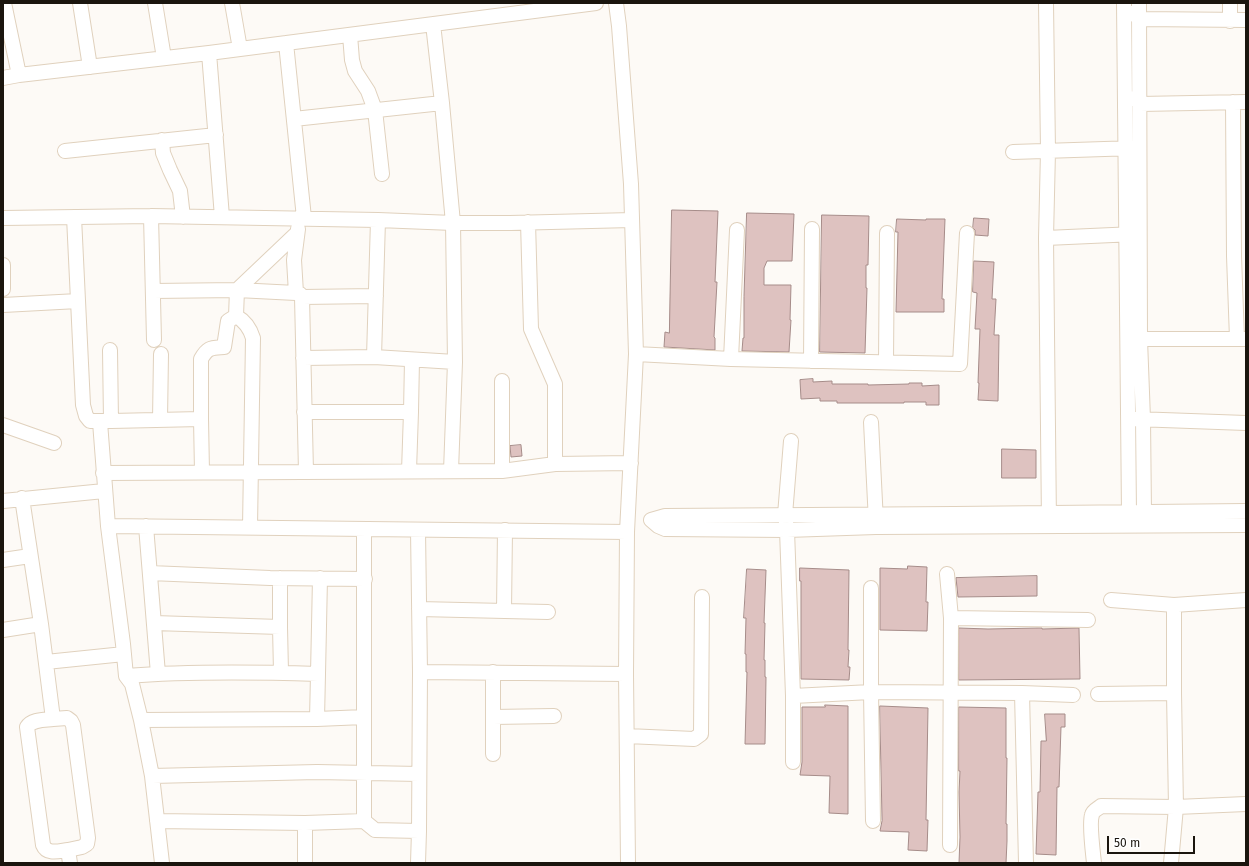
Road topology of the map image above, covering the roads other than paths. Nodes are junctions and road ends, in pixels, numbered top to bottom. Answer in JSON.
{"nodes":[{"id":1,"x":4,"y":3,"type":"edge"},
{"id":2,"x":80,"y":3,"type":"edge"},
{"id":3,"x":155,"y":3,"type":"edge"},
{"id":4,"x":232,"y":3,"type":"edge"},
{"id":5,"x":596,"y":3,"type":"edge"},
{"id":6,"x":616,"y":3,"type":"edge"},
{"id":7,"x":1046,"y":3,"type":"edge"},
{"id":8,"x":1139,"y":3,"type":"edge"},
{"id":9,"x":1230,"y":3,"type":"edge"},
{"id":10,"x":1124,"y":5,"type":"edge"},
{"id":11,"x":1140,"y":19,"type":"junction"},
{"id":12,"x":1246,"y":20,"type":"edge"},
{"id":13,"x":1230,"y":21,"type":"junction"},
{"id":14,"x":433,"y":24,"type":"junction"},
{"id":15,"x":350,"y":35,"type":"junction"},
{"id":16,"x":286,"y":43,"type":"junction"},
{"id":17,"x":240,"y":49,"type":"junction"},
{"id":18,"x":209,"y":53,"type":"junction"},
{"id":19,"x":164,"y":58,"type":"junction"},
{"id":20,"x":90,"y":67,"type":"junction"},
{"id":21,"x":19,"y":75,"type":"junction"},
{"id":22,"x":3,"y":78,"type":"edge"},
{"id":23,"x":1125,"y":89,"type":"junction"},
{"id":24,"x":1240,"y":102,"type":"edge"},
{"id":25,"x":442,"y":103,"type":"junction"},
{"id":26,"x":1140,"y":104,"type":"junction"},
{"id":27,"x":375,"y":110,"type":"junction"},
{"id":28,"x":294,"y":119,"type":"junction"},
{"id":29,"x":216,"y":135,"type":"junction"},
{"id":30,"x":162,"y":140,"type":"junction"},
{"id":31,"x":1132,"y":148,"type":"junction"},
{"id":32,"x":65,"y":151,"type":"dead end"},
{"id":33,"x":1048,"y":151,"type":"junction"},
{"id":34,"x":1013,"y":152,"type":"dead end"},
{"id":35,"x":382,"y":174,"type":"dead end"},
{"id":36,"x":151,"y":216,"type":"junction"},
{"id":37,"x":183,"y":216,"type":"junction"},
{"id":38,"x":74,"y":217,"type":"junction"},
{"id":39,"x":222,"y":217,"type":"junction"},
{"id":40,"x":3,"y":218,"type":"edge"},
{"id":41,"x":302,"y":218,"type":"junction"},
{"id":42,"x":378,"y":220,"type":"junction"},
{"id":43,"x":632,"y":220,"type":"junction"},
{"id":44,"x":528,"y":222,"type":"junction"},
{"id":45,"x":452,"y":223,"type":"junction"},
{"id":46,"x":812,"y":229,"type":"dead end"},
{"id":47,"x":737,"y":230,"type":"dead end"},
{"id":48,"x":297,"y":233,"type":"junction"},
{"id":49,"x":887,"y":233,"type":"dead end"},
{"id":50,"x":967,"y":233,"type":"dead end"},
{"id":51,"x":1133,"y":234,"type":"junction"},
{"id":52,"x":1046,"y":238,"type":"junction"},
{"id":53,"x":1240,"y":256,"type":"edge"},
{"id":54,"x":3,"y":265,"type":"edge"},
{"id":55,"x":3,"y":284,"type":"edge"},
{"id":56,"x":3,"y":289,"type":"edge"},
{"id":57,"x":237,"y":290,"type":"junction"},
{"id":58,"x":153,"y":291,"type":"junction"},
{"id":59,"x":299,"y":295,"type":"junction"},
{"id":60,"x":376,"y":296,"type":"junction"},
{"id":61,"x":78,"y":301,"type":"junction"},
{"id":62,"x":3,"y":304,"type":"edge"},
{"id":63,"x":236,"y":316,"type":"junction"},
{"id":64,"x":1128,"y":330,"type":"junction"},
{"id":65,"x":1140,"y":339,"type":"junction"},
{"id":66,"x":1241,"y":339,"type":"edge"},
{"id":67,"x":154,"y":340,"type":"dead end"},
{"id":68,"x":110,"y":350,"type":"dead end"},
{"id":69,"x":160,"y":354,"type":"dead end"},
{"id":70,"x":636,"y":354,"type":"junction"},
{"id":71,"x":374,"y":357,"type":"junction"},
{"id":72,"x":303,"y":358,"type":"junction"},
{"id":73,"x":731,"y":359,"type":"junction"},
{"id":74,"x":412,"y":360,"type":"junction"},
{"id":75,"x":811,"y":361,"type":"junction"},
{"id":76,"x":455,"y":362,"type":"junction"},
{"id":77,"x":886,"y":362,"type":"junction"},
{"id":78,"x":502,"y":381,"type":"dead end"},
{"id":79,"x":304,"y":412,"type":"junction"},
{"id":80,"x":411,"y":412,"type":"junction"},
{"id":81,"x":201,"y":419,"type":"junction"},
{"id":82,"x":1128,"y":419,"type":"junction"},
{"id":83,"x":1143,"y":419,"type":"junction"},
{"id":84,"x":160,"y":420,"type":"junction"},
{"id":85,"x":105,"y":421,"type":"junction"},
{"id":86,"x":871,"y":422,"type":"dead end"},
{"id":87,"x":1246,"y":423,"type":"edge"},
{"id":88,"x":3,"y":425,"type":"edge"},
{"id":89,"x":791,"y":441,"type":"dead end"},
{"id":90,"x":54,"y":443,"type":"dead end"},
{"id":91,"x":631,"y":463,"type":"junction"},
{"id":92,"x":555,"y":464,"type":"junction"},
{"id":93,"x":409,"y":471,"type":"junction"},
{"id":94,"x":452,"y":471,"type":"junction"},
{"id":95,"x":502,"y":471,"type":"junction"},
{"id":96,"x":202,"y":472,"type":"junction"},
{"id":97,"x":252,"y":472,"type":"junction"},
{"id":98,"x":306,"y":472,"type":"junction"},
{"id":99,"x":103,"y":473,"type":"junction"},
{"id":100,"x":104,"y":491,"type":"junction"},
{"id":101,"x":22,"y":498,"type":"junction"},
{"id":102,"x":3,"y":501,"type":"edge"},
{"id":103,"x":1246,"y":511,"type":"edge"},
{"id":104,"x":785,"y":515,"type":"junction"},
{"id":105,"x":1137,"y":516,"type":"junction"},
{"id":106,"x":628,"y":517,"type":"junction"},
{"id":107,"x":651,"y":520,"type":"junction"},
{"id":108,"x":1049,"y":520,"type":"junction"},
{"id":109,"x":876,"y":521,"type":"junction"},
{"id":110,"x":1246,"y":525,"type":"edge"},
{"id":111,"x":108,"y":526,"type":"junction"},
{"id":112,"x":146,"y":526,"type":"junction"},
{"id":113,"x":250,"y":527,"type":"junction"},
{"id":114,"x":364,"y":530,"type":"junction"},
{"id":115,"x":418,"y":530,"type":"junction"},
{"id":116,"x":505,"y":530,"type":"junction"},
{"id":117,"x":787,"y":530,"type":"junction"},
{"id":118,"x":627,"y":532,"type":"junction"},
{"id":119,"x":30,"y":556,"type":"junction"},
{"id":120,"x":3,"y":560,"type":"edge"},
{"id":121,"x":150,"y":573,"type":"junction"},
{"id":122,"x":947,"y":574,"type":"dead end"},
{"id":123,"x":280,"y":578,"type":"junction"},
{"id":124,"x":320,"y":578,"type":"junction"},
{"id":125,"x":365,"y":579,"type":"junction"},
{"id":126,"x":871,"y":588,"type":"dead end"},
{"id":127,"x":702,"y":597,"type":"dead end"},
{"id":128,"x":1111,"y":600,"type":"dead end"},
{"id":129,"x":1246,"y":600,"type":"edge"},
{"id":130,"x":1174,"y":605,"type":"junction"},
{"id":131,"x":419,"y":609,"type":"junction"},
{"id":132,"x":504,"y":611,"type":"junction"},
{"id":133,"x":548,"y":612,"type":"dead end"},
{"id":134,"x":951,"y":618,"type":"junction"},
{"id":135,"x":1088,"y":620,"type":"dead end"},
{"id":136,"x":154,"y":623,"type":"junction"},
{"id":137,"x":41,"y":624,"type":"junction"},
{"id":138,"x":280,"y":627,"type":"junction"},
{"id":139,"x":3,"y":630,"type":"edge"},
{"id":140,"x":124,"y":654,"type":"junction"},
{"id":141,"x":46,"y":662,"type":"junction"},
{"id":142,"x":281,"y":672,"type":"junction"},
{"id":143,"x":420,"y":672,"type":"junction"},
{"id":144,"x":493,"y":672,"type":"junction"},
{"id":145,"x":158,"y":674,"type":"junction"},
{"id":146,"x":318,"y":674,"type":"junction"},
{"id":147,"x":626,"y":674,"type":"junction"},
{"id":148,"x":126,"y":676,"type":"junction"},
{"id":149,"x":871,"y":692,"type":"junction"},
{"id":150,"x":1022,"y":693,"type":"junction"},
{"id":151,"x":1174,"y":693,"type":"junction"},
{"id":152,"x":950,"y":694,"type":"junction"},
{"id":153,"x":1098,"y":694,"type":"dead end"},
{"id":154,"x":1073,"y":695,"type":"dead end"},
{"id":155,"x":793,"y":696,"type":"junction"},
{"id":156,"x":554,"y":716,"type":"dead end"},
{"id":157,"x":364,"y":717,"type":"junction"},
{"id":158,"x":493,"y":717,"type":"junction"},
{"id":159,"x":53,"y":719,"type":"junction"},
{"id":160,"x":317,"y":719,"type":"junction"},
{"id":161,"x":141,"y":720,"type":"junction"},
{"id":162,"x":627,"y":736,"type":"junction"},
{"id":163,"x":493,"y":754,"type":"dead end"},
{"id":164,"x":793,"y":762,"type":"dead end"},
{"id":165,"x":364,"y":772,"type":"junction"},
{"id":166,"x":419,"y":774,"type":"junction"},
{"id":167,"x":152,"y":776,"type":"junction"},
{"id":168,"x":1246,"y":804,"type":"edge"},
{"id":169,"x":1176,"y":807,"type":"junction"},
{"id":170,"x":157,"y":821,"type":"junction"},
{"id":171,"x":364,"y":821,"type":"junction"},
{"id":172,"x":874,"y":821,"type":"dead end"},
{"id":173,"x":305,"y":823,"type":"junction"},
{"id":174,"x":419,"y":831,"type":"junction"},
{"id":175,"x":950,"y":845,"type":"dead end"},
{"id":176,"x":69,"y":856,"type":"edge"},
{"id":177,"x":162,"y":863,"type":"edge"},
{"id":178,"x":305,"y":863,"type":"edge"},
{"id":179,"x":418,"y":863,"type":"edge"},
{"id":180,"x":628,"y":863,"type":"edge"},
{"id":181,"x":1026,"y":863,"type":"edge"},
{"id":182,"x":1094,"y":863,"type":"edge"},
{"id":183,"x":1171,"y":863,"type":"edge"}],
"edges":[{"from":1,"to":21,"type":"street"},
{"from":2,"to":20,"type":"street"},
{"from":3,"to":19,"type":"street"},
{"from":4,"to":17,"type":"street"},
{"from":5,"to":14,"type":"street"},
{"from":6,"to":43,"type":"street"},
{"from":7,"to":33,"type":"street"},
{"from":8,"to":11,"type":"street"},
{"from":9,"to":13,"type":"street"},
{"from":10,"to":11,"type":"street"},
{"from":10,"to":23,"type":"street"},
{"from":11,"to":13,"type":"street"},
{"from":11,"to":26,"type":"street"},
{"from":12,"to":13,"type":"street"},
{"from":14,"to":15,"type":"street"},
{"from":14,"to":25,"type":"street"},
{"from":15,"to":16,"type":"street"},
{"from":15,"to":27,"type":"street"},
{"from":16,"to":17,"type":"street"},
{"from":16,"to":28,"type":"street"},
{"from":17,"to":18,"type":"street"},
{"from":18,"to":19,"type":"street"},
{"from":18,"to":29,"type":"street"},
{"from":19,"to":20,"type":"street"},
{"from":20,"to":21,"type":"street"},
{"from":21,"to":22,"type":"street"},
{"from":23,"to":26,"type":"street"},
{"from":23,"to":31,"type":"street"},
{"from":24,"to":26,"type":"street"},
{"from":24,"to":53,"type":"street"},
{"from":25,"to":27,"type":"street"},
{"from":25,"to":45,"type":"street"},
{"from":26,"to":31,"type":"street"},
{"from":27,"to":28,"type":"street"},
{"from":27,"to":35,"type":"street"},
{"from":28,"to":41,"type":"street"},
{"from":29,"to":30,"type":"street"},
{"from":29,"to":39,"type":"street"},
{"from":30,"to":32,"type":"street"},
{"from":30,"to":37,"type":"street"},
{"from":31,"to":33,"type":"street"},
{"from":31,"to":51,"type":"street"},
{"from":33,"to":34,"type":"street"},
{"from":33,"to":52,"type":"street"},
{"from":36,"to":37,"type":"street"},
{"from":36,"to":38,"type":"street"},
{"from":36,"to":58,"type":"street"},
{"from":37,"to":39,"type":"street"},
{"from":38,"to":40,"type":"street"},
{"from":38,"to":61,"type":"street"},
{"from":39,"to":41,"type":"street"},
{"from":41,"to":42,"type":"street"},
{"from":41,"to":48,"type":"street"},
{"from":42,"to":45,"type":"street"},
{"from":42,"to":60,"type":"street"},
{"from":43,"to":44,"type":"street"},
{"from":43,"to":70,"type":"street"},
{"from":44,"to":45,"type":"street"},
{"from":44,"to":92,"type":"street"},
{"from":45,"to":76,"type":"street"},
{"from":46,"to":75,"type":"street"},
{"from":47,"to":73,"type":"street"},
{"from":48,"to":57,"type":"street"},
{"from":48,"to":59,"type":"street"},
{"from":49,"to":77,"type":"street"},
{"from":50,"to":77,"type":"street"},
{"from":51,"to":52,"type":"street"},
{"from":51,"to":64,"type":"street"},
{"from":51,"to":65,"type":"street"},
{"from":52,"to":108,"type":"street"},
{"from":53,"to":66,"type":"street"},
{"from":54,"to":55,"type":"street"},
{"from":55,"to":56,"type":"street"},
{"from":57,"to":58,"type":"street"},
{"from":57,"to":59,"type":"street"},
{"from":57,"to":63,"type":"street"},
{"from":58,"to":67,"type":"street"},
{"from":59,"to":60,"type":"street"},
{"from":59,"to":72,"type":"street"},
{"from":60,"to":71,"type":"street"},
{"from":61,"to":62,"type":"street"},
{"from":61,"to":85,"type":"street"},
{"from":63,"to":81,"type":"street"},
{"from":63,"to":97,"type":"street"},
{"from":64,"to":65,"type":"street"},
{"from":64,"to":82,"type":"street"},
{"from":65,"to":66,"type":"street"},
{"from":65,"to":83,"type":"street"},
{"from":68,"to":85,"type":"street"},
{"from":69,"to":84,"type":"street"},
{"from":70,"to":73,"type":"street"},
{"from":70,"to":91,"type":"street"},
{"from":71,"to":72,"type":"street"},
{"from":71,"to":74,"type":"street"},
{"from":72,"to":79,"type":"street"},
{"from":73,"to":75,"type":"street"},
{"from":74,"to":76,"type":"street"},
{"from":74,"to":80,"type":"street"},
{"from":75,"to":77,"type":"street"},
{"from":76,"to":94,"type":"street"},
{"from":78,"to":95,"type":"street"},
{"from":79,"to":80,"type":"street"},
{"from":79,"to":98,"type":"street"},
{"from":80,"to":93,"type":"street"},
{"from":81,"to":84,"type":"street"},
{"from":81,"to":96,"type":"street"},
{"from":82,"to":83,"type":"street"},
{"from":82,"to":105,"type":"street"},
{"from":83,"to":87,"type":"street"},
{"from":83,"to":105,"type":"street"},
{"from":84,"to":85,"type":"street"},
{"from":85,"to":99,"type":"street"},
{"from":86,"to":109,"type":"street"},
{"from":88,"to":90,"type":"street"},
{"from":89,"to":104,"type":"street"},
{"from":91,"to":92,"type":"street"},
{"from":91,"to":106,"type":"street"},
{"from":92,"to":95,"type":"street"},
{"from":93,"to":94,"type":"street"},
{"from":93,"to":98,"type":"street"},
{"from":94,"to":95,"type":"street"},
{"from":96,"to":97,"type":"street"},
{"from":96,"to":99,"type":"street"},
{"from":97,"to":98,"type":"street"},
{"from":97,"to":113,"type":"street"},
{"from":99,"to":100,"type":"street"},
{"from":100,"to":101,"type":"street"},
{"from":100,"to":111,"type":"street"},
{"from":101,"to":102,"type":"street"},
{"from":101,"to":119,"type":"street"},
{"from":103,"to":105,"type":"street"},
{"from":104,"to":107,"type":"street"},
{"from":104,"to":109,"type":"street"},
{"from":104,"to":117,"type":"street"},
{"from":105,"to":108,"type":"street"},
{"from":105,"to":110,"type":"street"},
{"from":106,"to":107,"type":"street"},
{"from":106,"to":118,"type":"street"},
{"from":107,"to":117,"type":"street"},
{"from":108,"to":109,"type":"street"},
{"from":109,"to":117,"type":"street"},
{"from":111,"to":112,"type":"street"},
{"from":111,"to":140,"type":"street"},
{"from":112,"to":113,"type":"street"},
{"from":112,"to":121,"type":"street"},
{"from":113,"to":114,"type":"street"},
{"from":114,"to":115,"type":"street"},
{"from":114,"to":125,"type":"street"},
{"from":115,"to":116,"type":"street"},
{"from":115,"to":131,"type":"street"},
{"from":116,"to":118,"type":"street"},
{"from":116,"to":132,"type":"street"},
{"from":117,"to":155,"type":"street"},
{"from":118,"to":147,"type":"street"},
{"from":119,"to":120,"type":"street"},
{"from":119,"to":137,"type":"street"},
{"from":121,"to":123,"type":"street"},
{"from":121,"to":136,"type":"street"},
{"from":122,"to":134,"type":"street"},
{"from":123,"to":124,"type":"street"},
{"from":123,"to":138,"type":"street"},
{"from":124,"to":125,"type":"street"},
{"from":124,"to":146,"type":"street"},
{"from":125,"to":157,"type":"street"},
{"from":126,"to":149,"type":"street"},
{"from":127,"to":162,"type":"street"},
{"from":128,"to":130,"type":"street"},
{"from":129,"to":130,"type":"street"},
{"from":130,"to":151,"type":"street"},
{"from":131,"to":132,"type":"street"},
{"from":131,"to":143,"type":"street"},
{"from":132,"to":133,"type":"street"},
{"from":134,"to":135,"type":"street"},
{"from":134,"to":152,"type":"street"},
{"from":136,"to":138,"type":"street"},
{"from":136,"to":145,"type":"street"},
{"from":137,"to":139,"type":"street"},
{"from":137,"to":141,"type":"street"},
{"from":138,"to":142,"type":"street"},
{"from":140,"to":141,"type":"street"},
{"from":140,"to":148,"type":"street"},
{"from":141,"to":159,"type":"street"},
{"from":142,"to":145,"type":"street"},
{"from":142,"to":146,"type":"street"},
{"from":143,"to":144,"type":"street"},
{"from":143,"to":166,"type":"street"},
{"from":144,"to":147,"type":"street"},
{"from":144,"to":158,"type":"street"},
{"from":145,"to":148,"type":"street"},
{"from":146,"to":160,"type":"street"},
{"from":147,"to":162,"type":"street"},
{"from":148,"to":161,"type":"street"},
{"from":149,"to":152,"type":"street"},
{"from":149,"to":155,"type":"street"},
{"from":149,"to":172,"type":"street"},
{"from":150,"to":152,"type":"street"},
{"from":150,"to":154,"type":"street"},
{"from":150,"to":181,"type":"street"},
{"from":151,"to":153,"type":"street"},
{"from":151,"to":169,"type":"street"},
{"from":152,"to":175,"type":"street"},
{"from":155,"to":164,"type":"street"},
{"from":156,"to":158,"type":"street"},
{"from":157,"to":160,"type":"street"},
{"from":157,"to":165,"type":"street"},
{"from":158,"to":163,"type":"street"},
{"from":159,"to":176,"type":"street"},
{"from":159,"to":176,"type":"street"},
{"from":160,"to":161,"type":"street"},
{"from":161,"to":167,"type":"street"},
{"from":162,"to":180,"type":"street"},
{"from":165,"to":166,"type":"street"},
{"from":165,"to":167,"type":"street"},
{"from":165,"to":171,"type":"street"},
{"from":166,"to":174,"type":"street"},
{"from":167,"to":170,"type":"street"},
{"from":168,"to":169,"type":"street"},
{"from":169,"to":182,"type":"street"},
{"from":169,"to":183,"type":"street"},
{"from":170,"to":173,"type":"street"},
{"from":170,"to":177,"type":"street"},
{"from":171,"to":173,"type":"street"},
{"from":171,"to":174,"type":"street"},
{"from":173,"to":178,"type":"street"},
{"from":174,"to":179,"type":"street"}]}
